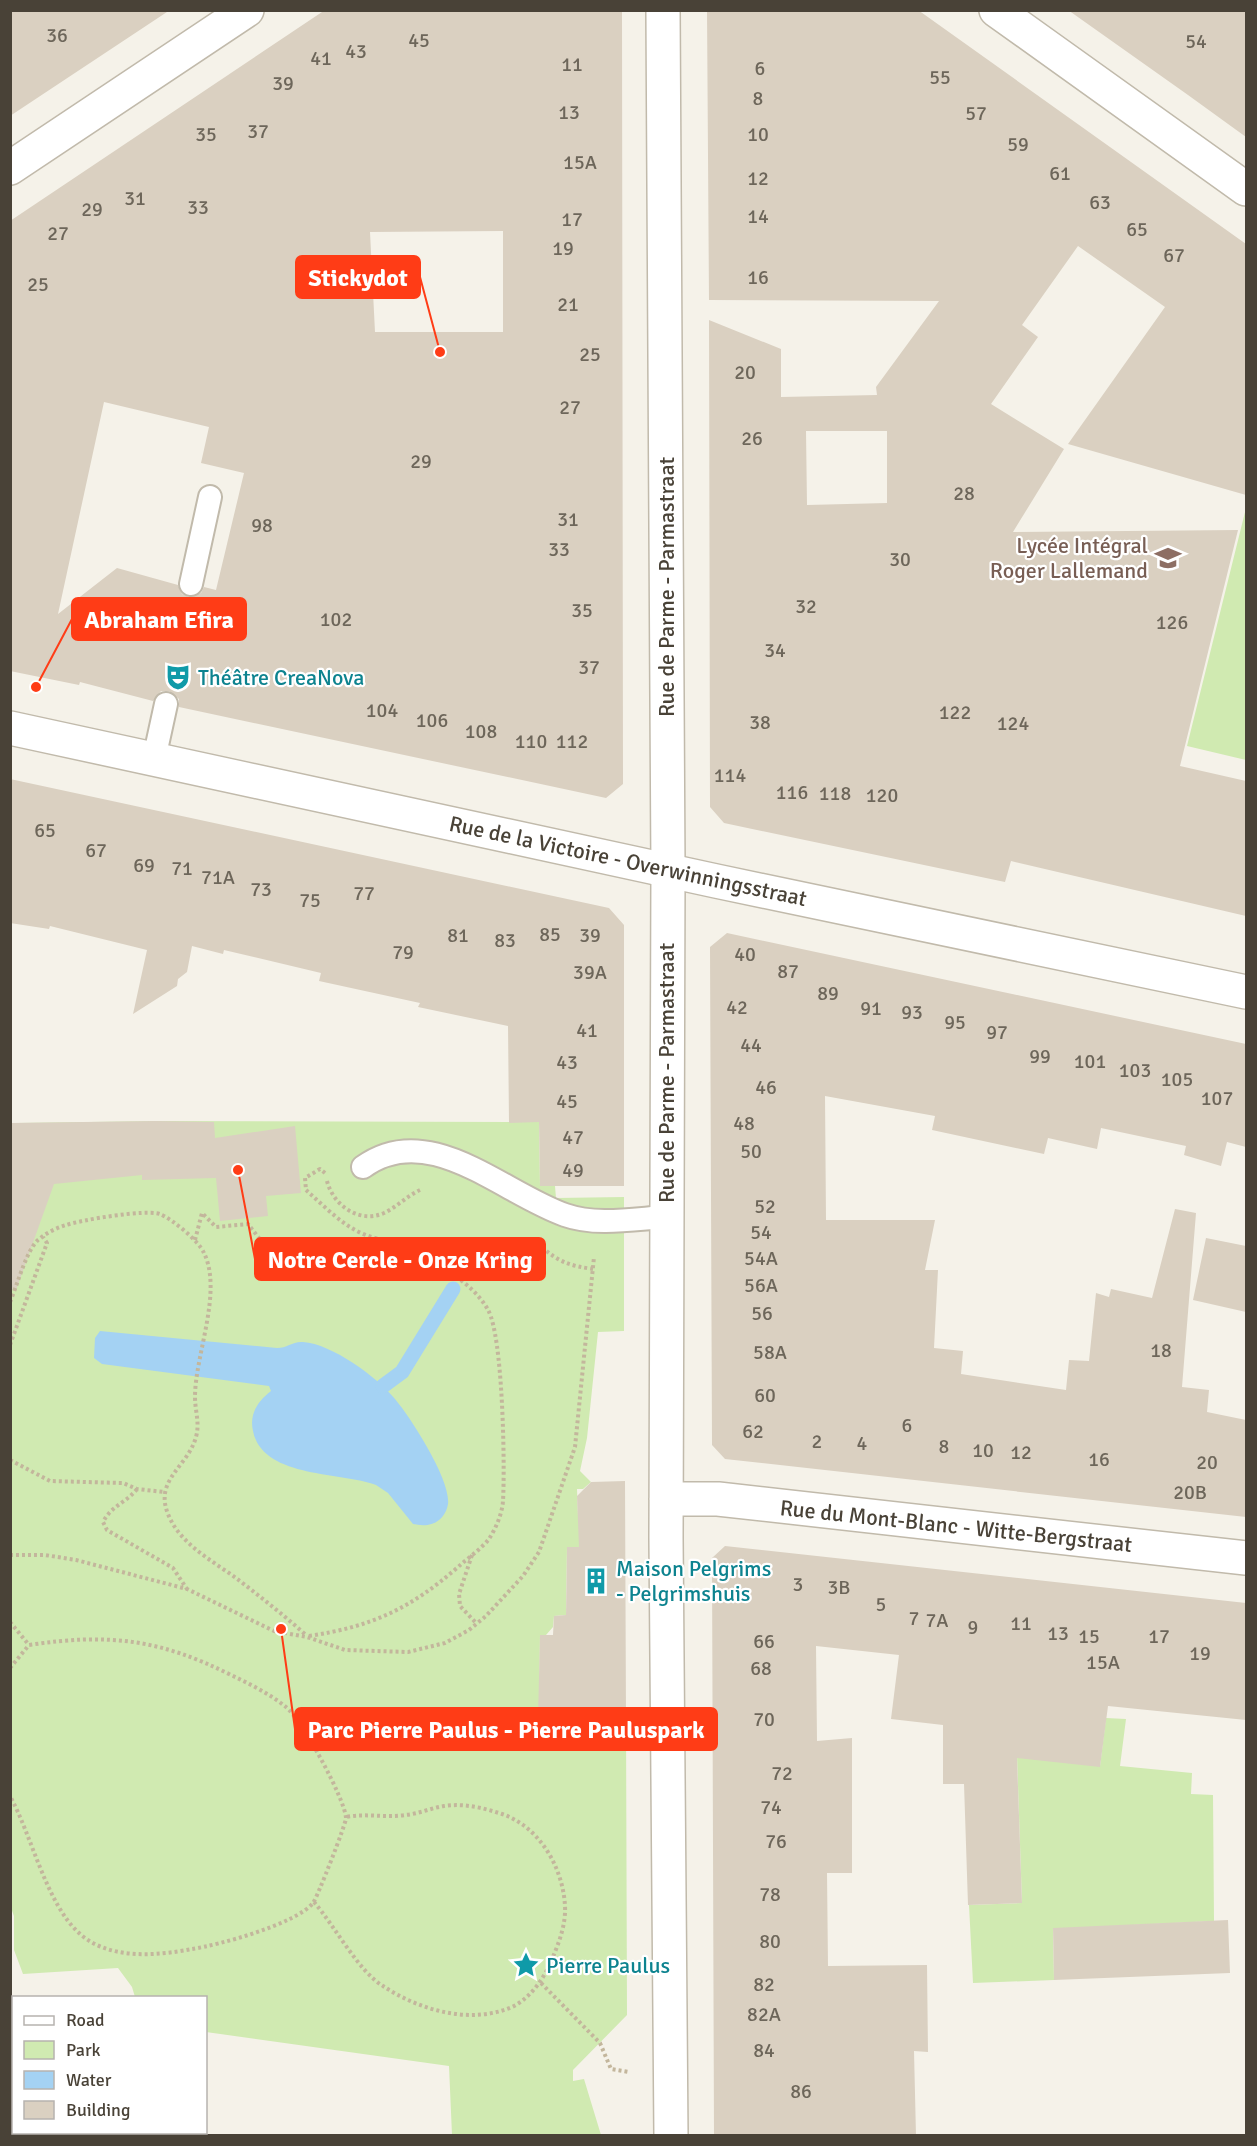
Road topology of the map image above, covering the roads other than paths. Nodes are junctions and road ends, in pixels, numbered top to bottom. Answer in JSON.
{"nodes":[{"id":1,"x":247,"y":10,"type":"edge"},
{"id":2,"x":663,"y":10,"type":"edge"},
{"id":3,"x":996,"y":10,"type":"edge"},
{"id":4,"x":10,"y":168,"type":"edge"},
{"id":5,"x":1246,"y":189,"type":"edge"},
{"id":6,"x":210,"y":497,"type":"dead end"},
{"id":7,"x":191,"y":584,"type":"dead end"},
{"id":8,"x":166,"y":704,"type":"dead end"},
{"id":9,"x":10,"y":728,"type":"edge"},
{"id":10,"x":154,"y":759,"type":"junction"},
{"id":11,"x":668,"y":870,"type":"junction"},
{"id":12,"x":1246,"y":992,"type":"edge"},
{"id":13,"x":363,"y":1167,"type":"dead end"},
{"id":14,"x":666,"y":1217,"type":"junction"},
{"id":15,"x":666,"y":1499,"type":"junction"},
{"id":16,"x":1246,"y":1558,"type":"edge"},
{"id":17,"x":671,"y":2136,"type":"edge"}],
"edges":[{"from":1,"to":4,"type":"street"},
{"from":2,"to":11,"type":"street","name":"Rue de Parme - Parmastraat"},
{"from":3,"to":5,"type":"street"},
{"from":6,"to":7,"type":"lane"},
{"from":8,"to":10,"type":"lane"},
{"from":9,"to":10,"type":"street","name":"Rue de la Victoire - Overwinningsstraat"},
{"from":10,"to":11,"type":"street","name":"Rue de la Victoire - Overwinningsstraat"},
{"from":11,"to":12,"type":"street","name":"Rue de la Victoire - Overwinningsstraat"},
{"from":11,"to":14,"type":"street","name":"Rue de Parme - Parmastraat"},
{"from":13,"to":14,"type":"lane"},
{"from":14,"to":15,"type":"street","name":"Rue de Parme - Parmastraat"},
{"from":15,"to":16,"type":"street","name":"Rue du Mont-Blanc - Witte-Bergstraat"},
{"from":15,"to":17,"type":"street","name":"Rue de Parme - Parmastraat"}]}
